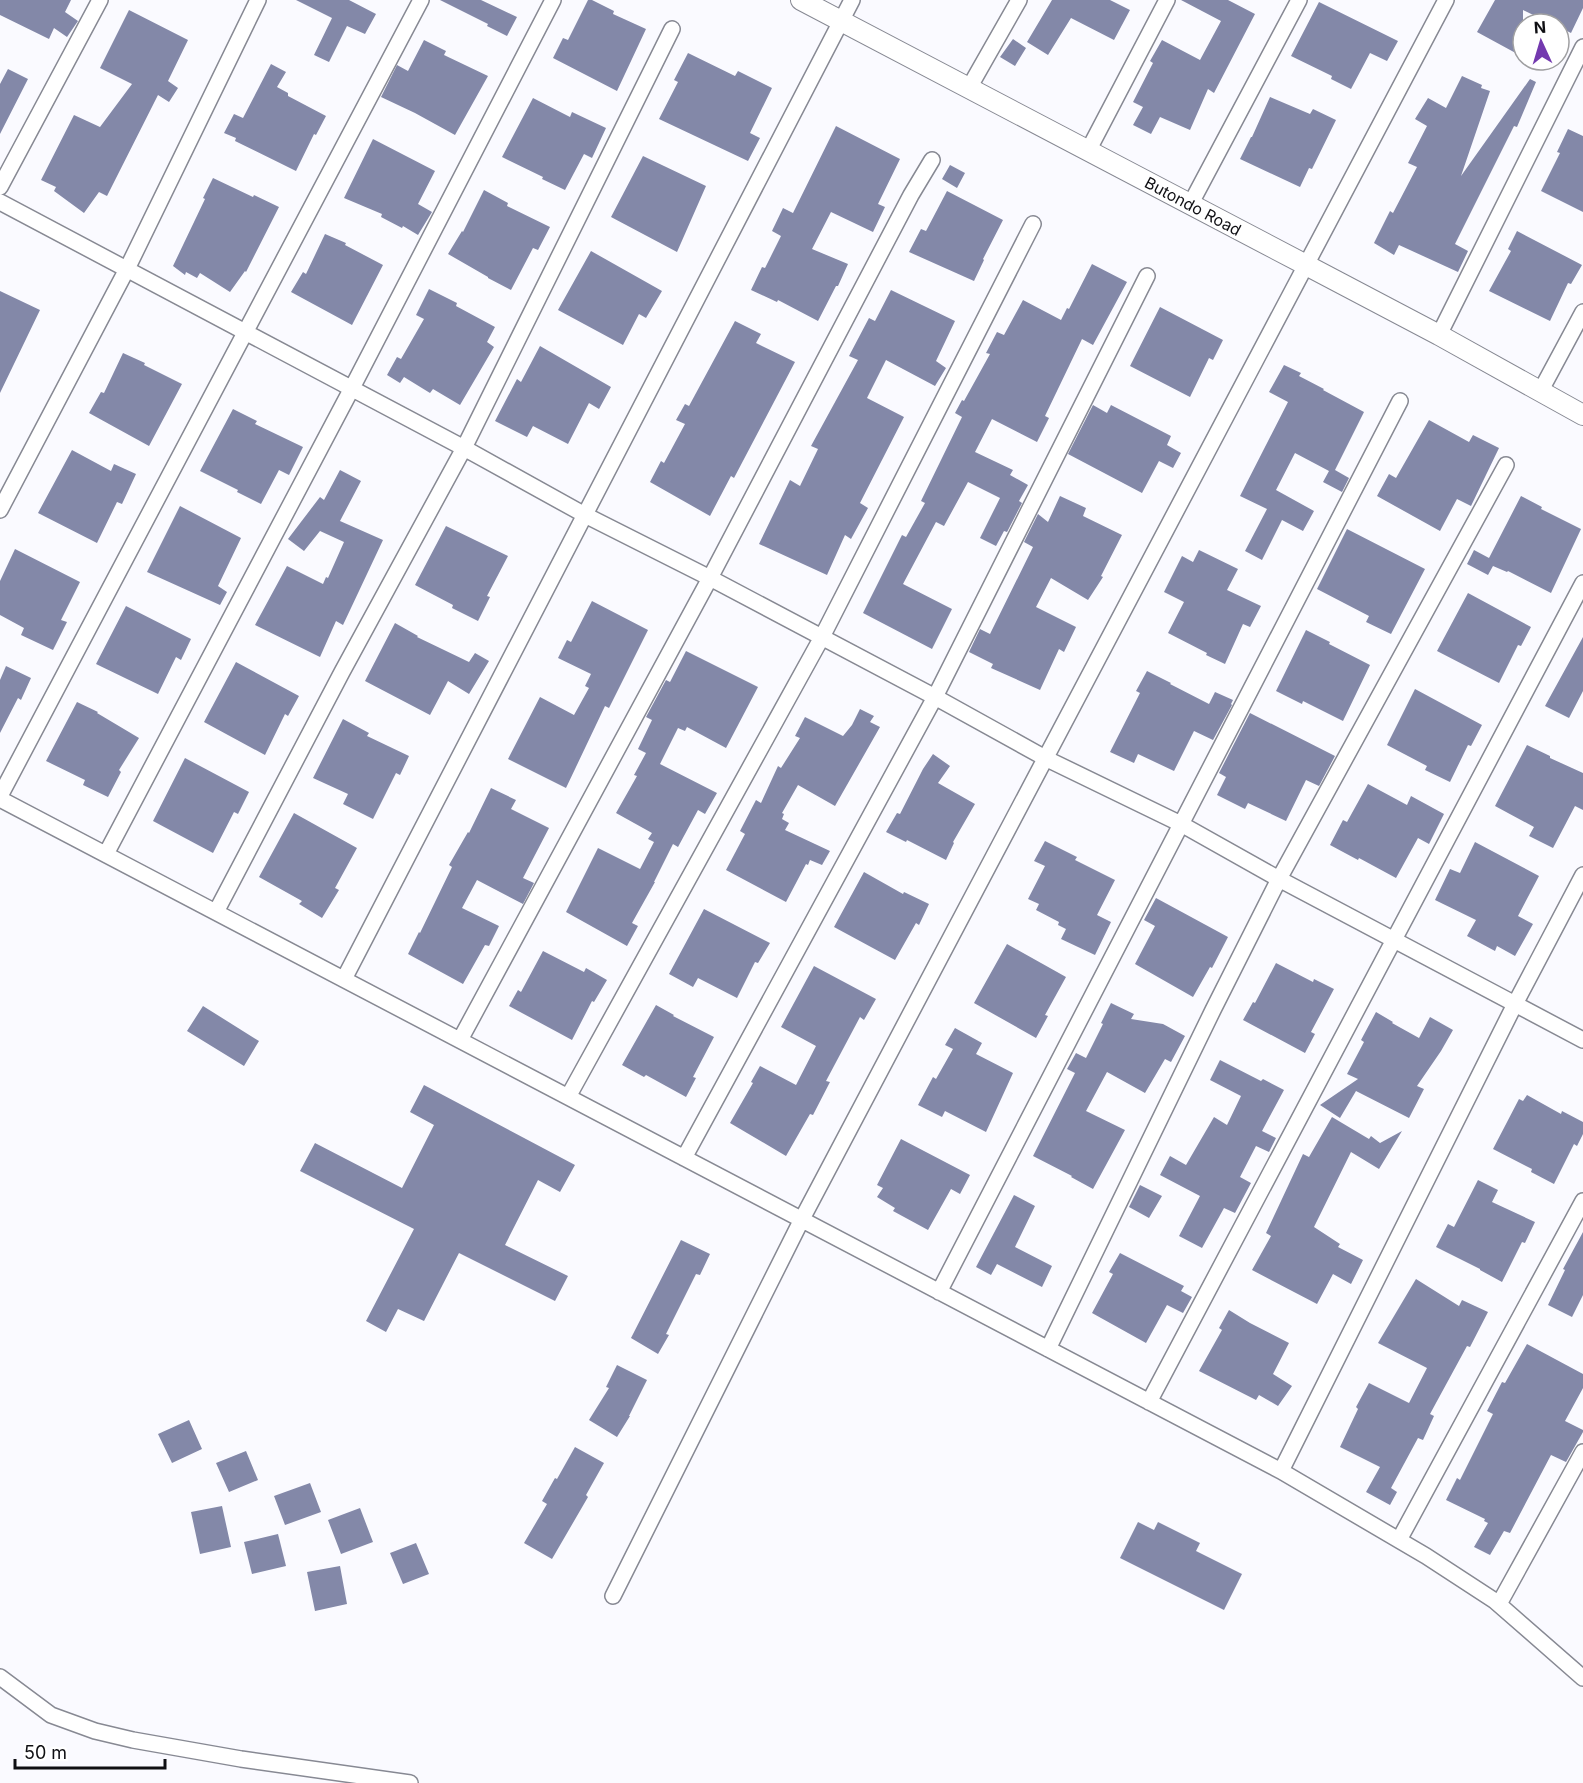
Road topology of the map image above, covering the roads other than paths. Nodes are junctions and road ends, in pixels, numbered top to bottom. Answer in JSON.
{"nodes":[{"id":1,"x":100,"y":0,"type":"edge"},
{"id":2,"x":258,"y":0,"type":"edge"},
{"id":3,"x":421,"y":0,"type":"edge"},
{"id":4,"x":553,"y":0,"type":"edge"},
{"id":5,"x":801,"y":0,"type":"edge"},
{"id":6,"x":852,"y":0,"type":"edge"},
{"id":7,"x":1018,"y":0,"type":"edge"},
{"id":8,"x":1167,"y":0,"type":"edge"},
{"id":9,"x":1299,"y":0,"type":"edge"},
{"id":10,"x":1446,"y":0,"type":"edge"},
{"id":11,"x":841,"y":21,"type":"junction"},
{"id":12,"x":672,"y":29,"type":"dead end"},
{"id":13,"x":1583,"y":46,"type":"edge"},
{"id":14,"x":969,"y":88,"type":"junction"},
{"id":15,"x":1088,"y":151,"type":"junction"},
{"id":16,"x":932,"y":160,"type":"dead end"},
{"id":17,"x":0,"y":187,"type":"edge"},
{"id":18,"x":0,"y":202,"type":"edge"},
{"id":19,"x":1190,"y":205,"type":"junction"},
{"id":20,"x":1033,"y":224,"type":"dead end"},
{"id":21,"x":1306,"y":265,"type":"junction"},
{"id":22,"x":127,"y":270,"type":"junction"},
{"id":23,"x":1147,"y":276,"type":"dead end"},
{"id":24,"x":1583,"y":312,"type":"edge"},
{"id":25,"x":244,"y":332,"type":"junction"},
{"id":26,"x":1439,"y":335,"type":"junction"},
{"id":27,"x":352,"y":388,"type":"junction"},
{"id":28,"x":1540,"y":392,"type":"junction"},
{"id":29,"x":1400,"y":401,"type":"dead end"},
{"id":30,"x":1583,"y":415,"type":"edge"},
{"id":31,"x":464,"y":448,"type":"junction"},
{"id":32,"x":1506,"y":465,"type":"dead end"},
{"id":33,"x":0,"y":510,"type":"edge"},
{"id":34,"x":585,"y":515,"type":"junction"},
{"id":35,"x":710,"y":578,"type":"junction"},
{"id":36,"x":1583,"y":583,"type":"edge"},
{"id":37,"x":822,"y":637,"type":"junction"},
{"id":38,"x":936,"y":697,"type":"junction"},
{"id":39,"x":1047,"y":759,"type":"junction"},
{"id":40,"x":0,"y":797,"type":"edge"},
{"id":41,"x":1181,"y":824,"type":"junction"},
{"id":42,"x":106,"y":854,"type":"junction"},
{"id":43,"x":1583,"y":875,"type":"edge"},
{"id":44,"x":1279,"y":879,"type":"junction"},
{"id":45,"x":216,"y":912,"type":"junction"},
{"id":46,"x":1394,"y":939,"type":"junction"},
{"id":47,"x":344,"y":979,"type":"junction"},
{"id":48,"x":1515,"y":1004,"type":"junction"},
{"id":49,"x":460,"y":1040,"type":"junction"},
{"id":50,"x":1583,"y":1040,"type":"edge"},
{"id":51,"x":568,"y":1097,"type":"junction"},
{"id":52,"x":684,"y":1158,"type":"junction"},
{"id":53,"x":1583,"y":1201,"type":"edge"},
{"id":54,"x":802,"y":1220,"type":"junction"},
{"id":55,"x":939,"y":1292,"type":"junction"},
{"id":56,"x":1048,"y":1349,"type":"junction"},
{"id":57,"x":1149,"y":1402,"type":"junction"},
{"id":58,"x":1583,"y":1452,"type":"edge"},
{"id":59,"x":1281,"y":1471,"type":"junction"},
{"id":60,"x":1399,"y":1540,"type":"junction"},
{"id":61,"x":613,"y":1596,"type":"dead end"},
{"id":62,"x":1499,"y":1604,"type":"junction"},
{"id":63,"x":0,"y":1677,"type":"edge"},
{"id":64,"x":1583,"y":1678,"type":"edge"},
{"id":65,"x":410,"y":1783,"type":"edge"}],
"edges":[{"from":1,"to":17,"type":"street"},
{"from":2,"to":22,"type":"street"},
{"from":3,"to":25,"type":"street"},
{"from":4,"to":27,"type":"street"},
{"from":5,"to":11,"type":"street","name":"Butondo Road"},
{"from":6,"to":11,"type":"street"},
{"from":7,"to":14,"type":"street"},
{"from":8,"to":15,"type":"street"},
{"from":9,"to":19,"type":"street"},
{"from":10,"to":21,"type":"street"},
{"from":11,"to":14,"type":"street","name":"Butondo Road"},
{"from":11,"to":34,"type":"street"},
{"from":12,"to":31,"type":"street"},
{"from":13,"to":26,"type":"street"},
{"from":14,"to":15,"type":"street","name":"Butondo Road"},
{"from":15,"to":19,"type":"street","name":"Butondo Road"},
{"from":16,"to":35,"type":"street"},
{"from":18,"to":22,"type":"street"},
{"from":19,"to":21,"type":"street","name":"Butondo Road"},
{"from":20,"to":37,"type":"street"},
{"from":21,"to":26,"type":"street","name":"Butondo Road"},
{"from":21,"to":39,"type":"street"},
{"from":22,"to":25,"type":"street"},
{"from":22,"to":33,"type":"street"},
{"from":23,"to":38,"type":"street"},
{"from":24,"to":28,"type":"street"},
{"from":25,"to":27,"type":"street"},
{"from":25,"to":40,"type":"street"},
{"from":26,"to":28,"type":"street","name":"Butondo Road"},
{"from":27,"to":31,"type":"street"},
{"from":27,"to":42,"type":"street"},
{"from":28,"to":30,"type":"street","name":"Butondo Road"},
{"from":29,"to":41,"type":"street"},
{"from":31,"to":34,"type":"street"},
{"from":31,"to":45,"type":"street"},
{"from":32,"to":44,"type":"street"},
{"from":34,"to":35,"type":"street"},
{"from":34,"to":47,"type":"street"},
{"from":35,"to":37,"type":"street"},
{"from":35,"to":49,"type":"street"},
{"from":36,"to":46,"type":"street"},
{"from":37,"to":38,"type":"street"},
{"from":37,"to":51,"type":"street"},
{"from":38,"to":39,"type":"street"},
{"from":38,"to":52,"type":"street"},
{"from":39,"to":41,"type":"street"},
{"from":39,"to":54,"type":"street"},
{"from":40,"to":42,"type":"street"},
{"from":41,"to":44,"type":"street"},
{"from":41,"to":55,"type":"street"},
{"from":42,"to":45,"type":"street"},
{"from":43,"to":48,"type":"street"},
{"from":44,"to":46,"type":"street"},
{"from":44,"to":56,"type":"street"},
{"from":45,"to":47,"type":"street"},
{"from":46,"to":48,"type":"street"},
{"from":46,"to":57,"type":"street"},
{"from":47,"to":49,"type":"street"},
{"from":48,"to":50,"type":"street"},
{"from":48,"to":59,"type":"street"},
{"from":49,"to":51,"type":"street"},
{"from":51,"to":52,"type":"street"},
{"from":52,"to":54,"type":"street"},
{"from":53,"to":60,"type":"street"},
{"from":54,"to":55,"type":"street"},
{"from":54,"to":61,"type":"street"},
{"from":55,"to":56,"type":"street"},
{"from":56,"to":57,"type":"street"},
{"from":57,"to":59,"type":"street"},
{"from":58,"to":62,"type":"street"},
{"from":59,"to":60,"type":"street"},
{"from":60,"to":62,"type":"street"},
{"from":62,"to":64,"type":"street"},
{"from":63,"to":65,"type":"street"}]}
